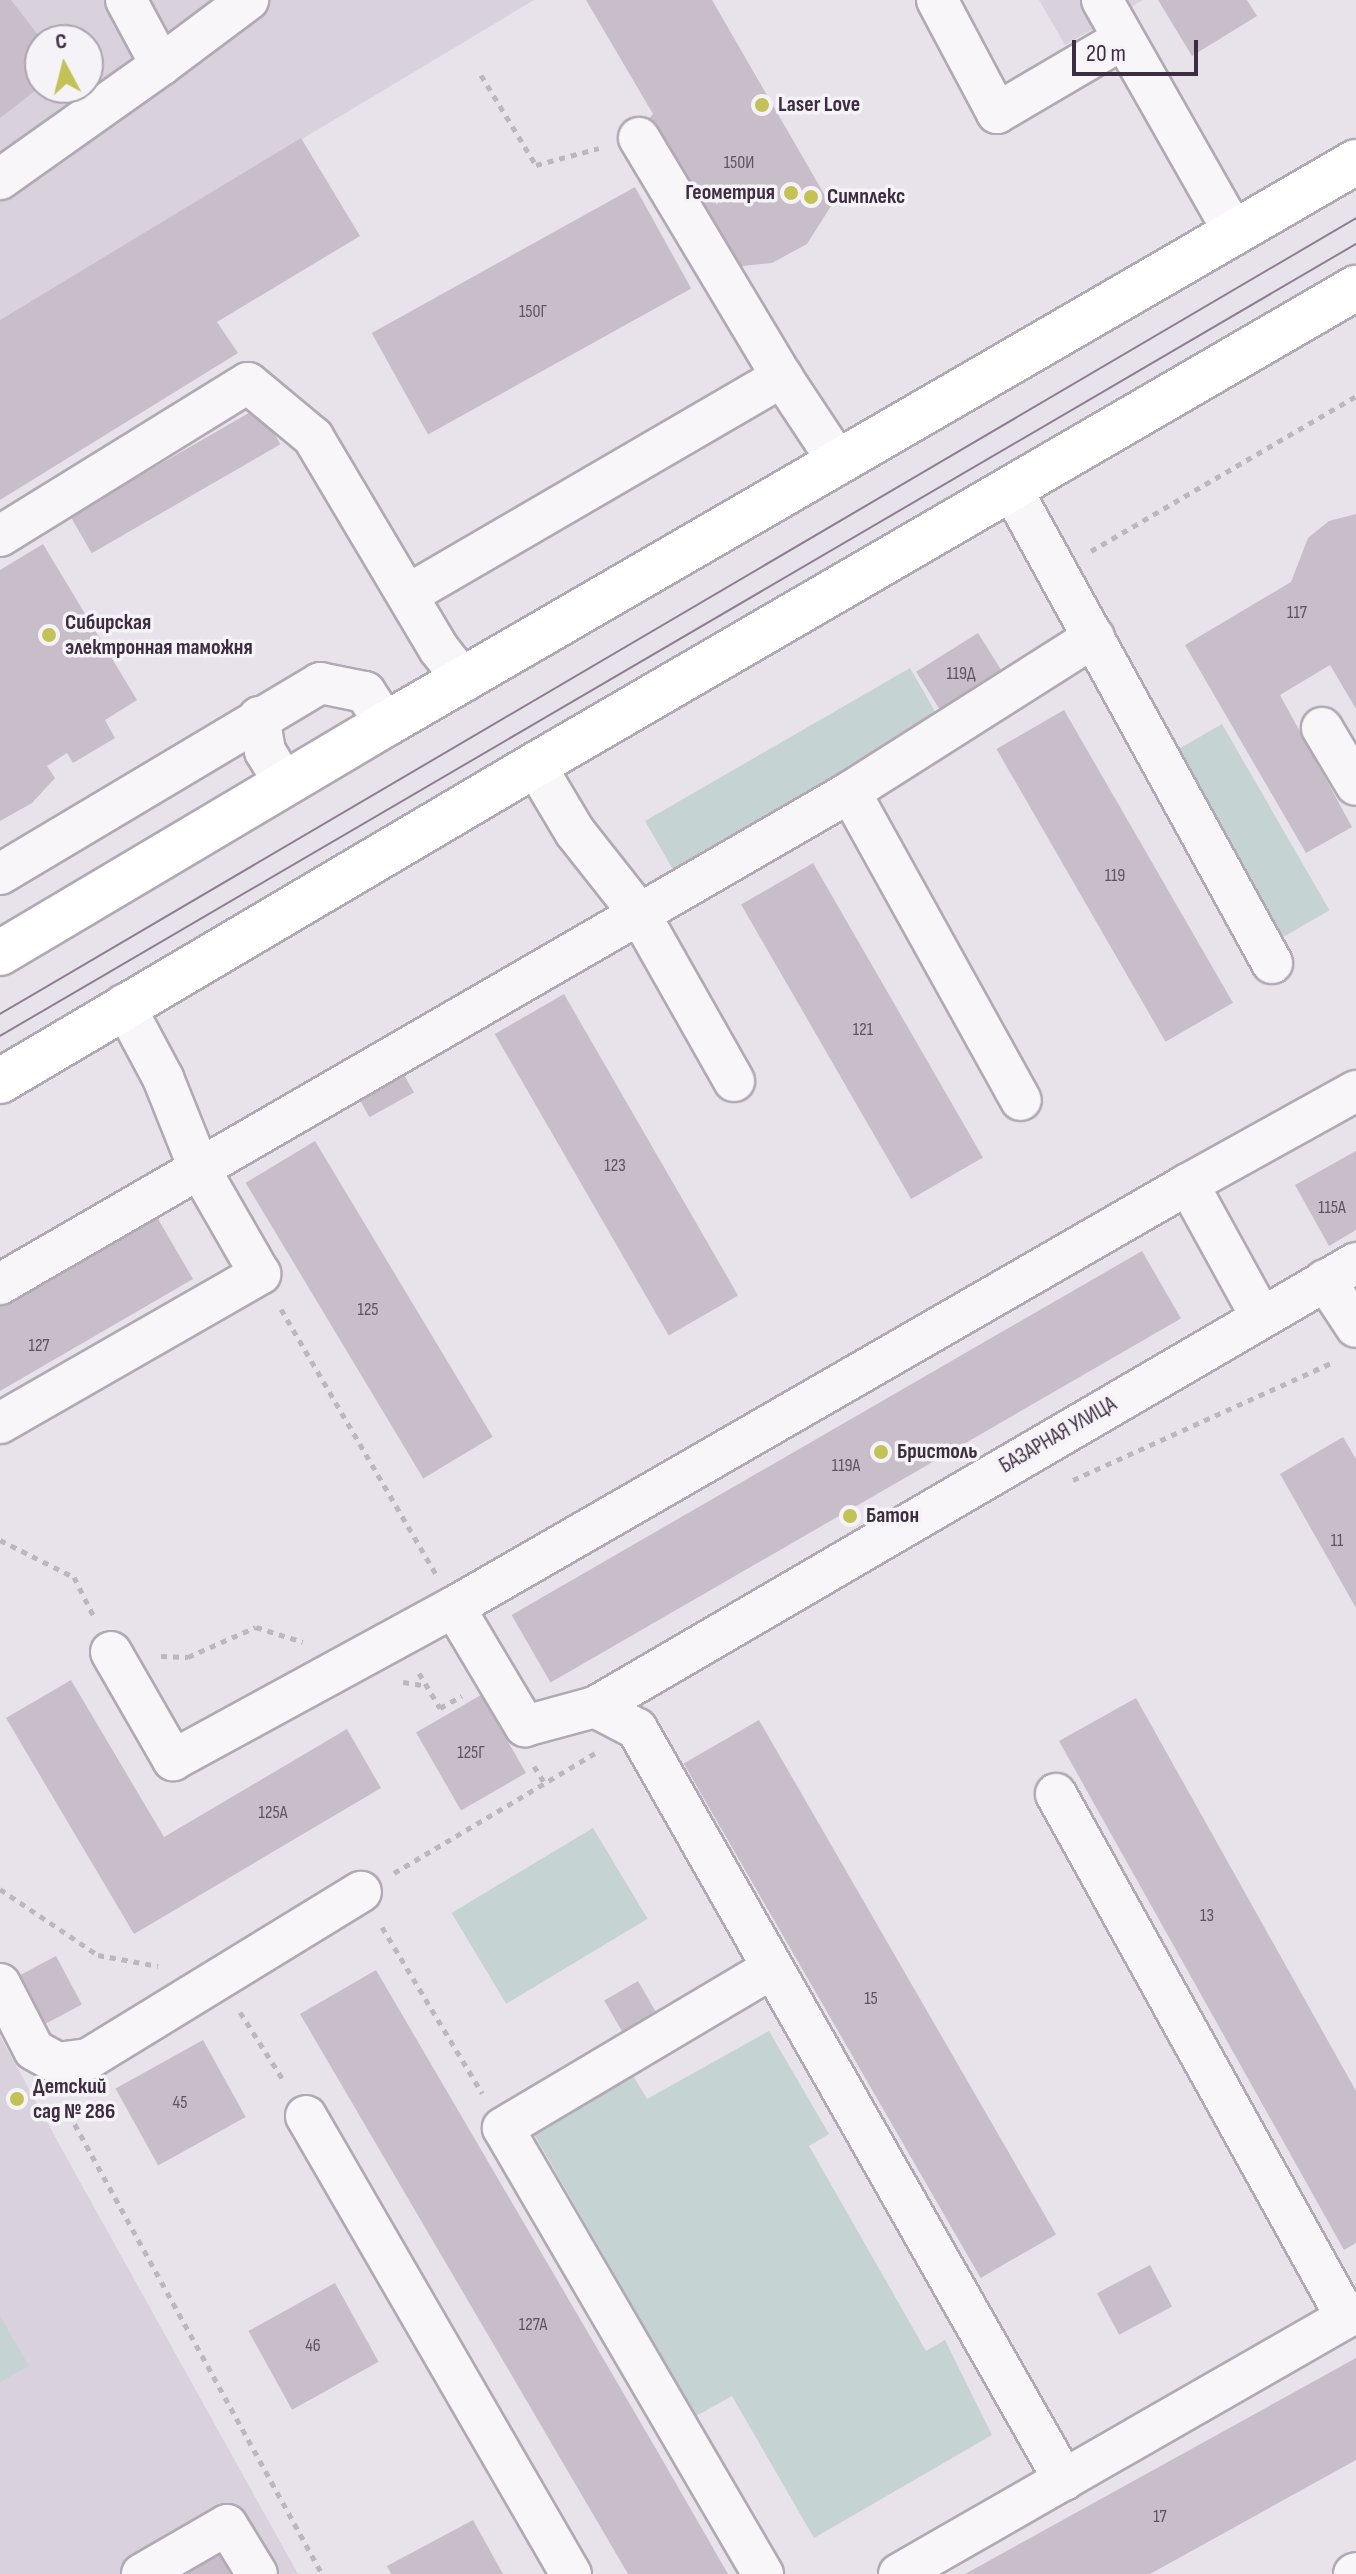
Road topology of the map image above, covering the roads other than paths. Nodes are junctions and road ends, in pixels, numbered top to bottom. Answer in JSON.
{"nodes":[{"id":1,"x":126,"y":0,"type":"edge"},
{"id":2,"x":248,"y":0,"type":"edge"},
{"id":3,"x":937,"y":0,"type":"edge"},
{"id":4,"x":1102,"y":0,"type":"edge"},
{"id":5,"x":1123,"y":39,"type":"junction"},
{"id":6,"x":161,"y":65,"type":"junction"},
{"id":7,"x":639,"y":138,"type":"road end"},
{"id":8,"x":1356,"y":162,"type":"edge"},
{"id":9,"x":0,"y":179,"type":"edge"},
{"id":10,"x":1235,"y":234,"type":"junction"},
{"id":11,"x":1356,"y":288,"type":"edge"},
{"id":12,"x":782,"y":377,"type":"junction"},
{"id":13,"x":839,"y":463,"type":"junction"},
{"id":14,"x":1011,"y":488,"type":"junction"},
{"id":15,"x":0,"y":536,"type":"edge"},
{"id":16,"x":409,"y":594,"type":"junction"},
{"id":17,"x":1094,"y":637,"type":"junction"},
{"id":18,"x":464,"y":681,"type":"junction"},
{"id":19,"x":259,"y":717,"type":"junction"},
{"id":20,"x":386,"y":724,"type":"junction"},
{"id":21,"x":1322,"y":728,"type":"dead end"},
{"id":22,"x":535,"y":765,"type":"junction"},
{"id":23,"x":284,"y":783,"type":"junction"},
{"id":24,"x":1356,"y":785,"type":"edge"},
{"id":25,"x":850,"y":792,"type":"junction"},
{"id":26,"x":0,"y":874,"type":"edge"},
{"id":27,"x":639,"y":913,"type":"junction"},
{"id":28,"x":0,"y":953,"type":"edge"},
{"id":29,"x":1272,"y":963,"type":"dead end"},
{"id":30,"x":124,"y":1005,"type":"junction"},
{"id":31,"x":0,"y":1081,"type":"edge"},
{"id":32,"x":734,"y":1081,"type":"dead end"},
{"id":33,"x":1356,"y":1091,"type":"edge"},
{"id":34,"x":1021,"y":1100,"type":"dead end"},
{"id":35,"x":199,"y":1168,"type":"junction"},
{"id":36,"x":1188,"y":1184,"type":"junction"},
{"id":37,"x":1340,"y":1271,"type":"edge"},
{"id":38,"x":0,"y":1284,"type":"edge"},
{"id":39,"x":1261,"y":1317,"type":"junction"},
{"id":40,"x":1349,"y":1343,"type":"edge"},
{"id":41,"x":0,"y":1423,"type":"edge"},
{"id":42,"x":454,"y":1607,"type":"junction"},
{"id":43,"x":111,"y":1652,"type":"road end"},
{"id":44,"x":595,"y":1707,"type":"junction"},
{"id":45,"x":1056,"y":1794,"type":"dead end"},
{"id":46,"x":361,"y":1892,"type":"road end"},
{"id":47,"x":771,"y":1969,"type":"junction"},
{"id":48,"x":0,"y":1984,"type":"edge"},
{"id":49,"x":306,"y":2116,"type":"road end"},
{"id":50,"x":1351,"y":2314,"type":"edge"},
{"id":51,"x":1064,"y":2480,"type":"junction"},
{"id":52,"x":142,"y":2574,"type":"edge"},
{"id":53,"x":257,"y":2574,"type":"edge"},
{"id":54,"x":571,"y":2574,"type":"edge"},
{"id":55,"x":763,"y":2574,"type":"edge"},
{"id":56,"x":899,"y":2574,"type":"edge"}],
"edges":[{"from":1,"to":6,"type":"street"},
{"from":2,"to":6,"type":"street"},
{"from":3,"to":5,"type":"street"},
{"from":4,"to":5,"type":"street"},
{"from":5,"to":10,"type":"street"},
{"from":6,"to":9,"type":"street"},
{"from":7,"to":12,"type":"street"},
{"from":8,"to":10,"type":"highway"},
{"from":10,"to":13,"type":"highway"},
{"from":11,"to":14,"type":"highway"},
{"from":12,"to":13,"type":"street"},
{"from":12,"to":16,"type":"street"},
{"from":13,"to":18,"type":"highway"},
{"from":14,"to":17,"type":"street"},
{"from":14,"to":22,"type":"highway"},
{"from":15,"to":16,"type":"street"},
{"from":16,"to":18,"type":"street"},
{"from":17,"to":25,"type":"street"},
{"from":17,"to":29,"type":"street"},
{"from":18,"to":20,"type":"highway"},
{"from":19,"to":20,"type":"street"},
{"from":19,"to":23,"type":"street"},
{"from":19,"to":26,"type":"street"},
{"from":20,"to":23,"type":"highway"},
{"from":21,"to":24,"type":"street"},
{"from":22,"to":27,"type":"street"},
{"from":22,"to":30,"type":"highway"},
{"from":23,"to":28,"type":"highway"},
{"from":25,"to":27,"type":"street"},
{"from":25,"to":34,"type":"street"},
{"from":27,"to":32,"type":"street"},
{"from":27,"to":35,"type":"street"},
{"from":30,"to":31,"type":"highway"},
{"from":30,"to":35,"type":"street"},
{"from":33,"to":36,"type":"street"},
{"from":35,"to":38,"type":"street"},
{"from":35,"to":41,"type":"street"},
{"from":36,"to":39,"type":"street"},
{"from":36,"to":42,"type":"street"},
{"from":37,"to":39,"type":"street","name":"БАЗАРНАЯ УЛИЦА"},
{"from":37,"to":40,"type":"street"},
{"from":39,"to":44,"type":"street","name":"БАЗАРНАЯ УЛИЦА"},
{"from":42,"to":43,"type":"street"},
{"from":42,"to":44,"type":"street","name":"БАЗАРНАЯ УЛИЦА"},
{"from":44,"to":47,"type":"street"},
{"from":45,"to":50,"type":"street"},
{"from":46,"to":48,"type":"street"},
{"from":47,"to":51,"type":"street"},
{"from":47,"to":55,"type":"street"},
{"from":49,"to":54,"type":"street"},
{"from":50,"to":51,"type":"street"},
{"from":51,"to":56,"type":"street"},
{"from":52,"to":53,"type":"street"}]}
